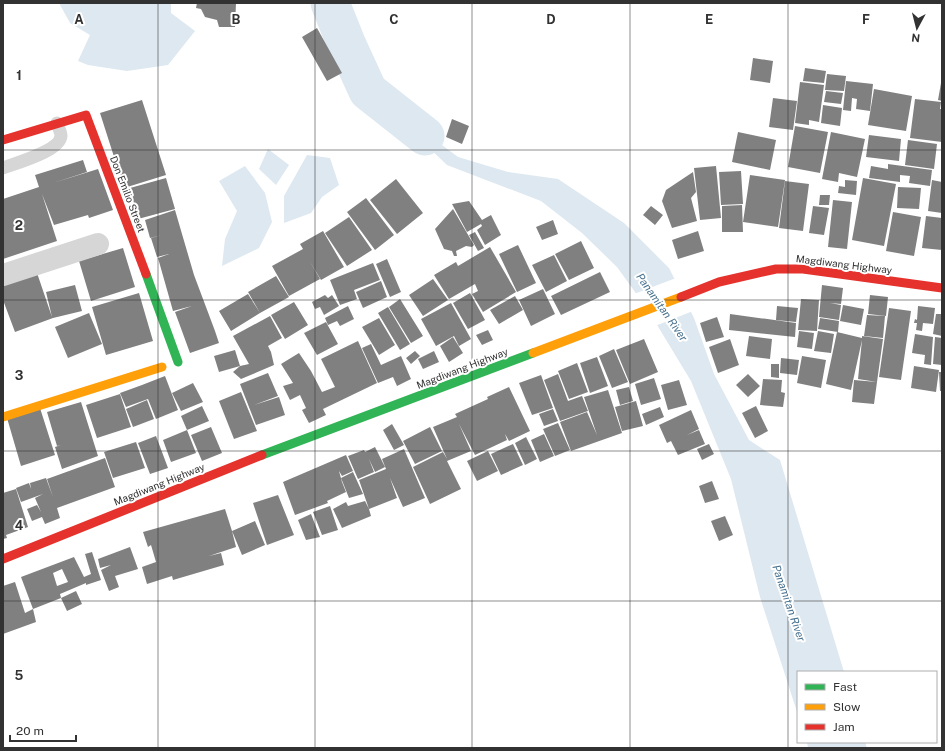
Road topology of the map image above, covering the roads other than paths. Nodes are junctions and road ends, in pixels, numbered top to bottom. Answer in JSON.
{"nodes":[{"id":1,"x":57,"y":124,"type":"junction"},
{"id":2,"x":3,"y":140,"type":"edge"},
{"id":3,"x":3,"y":168,"type":"edge"},
{"id":4,"x":98,"y":244,"type":"dead end"},
{"id":5,"x":3,"y":275,"type":"edge"},
{"id":6,"x":942,"y":288,"type":"edge"},
{"id":7,"x":178,"y":362,"type":"dead end"},
{"id":8,"x":162,"y":367,"type":"dead end"},
{"id":9,"x":3,"y":417,"type":"edge"},
{"id":10,"x":3,"y":559,"type":"edge"}],
"edges":[{"from":1,"to":2,"type":"main road","name":"Don Emilio Street"},
{"from":1,"to":3,"type":"lane"},
{"from":1,"to":7,"type":"main road","name":"Don Emilio Street"},
{"from":4,"to":5,"type":"street"},
{"from":6,"to":10,"type":"main road","name":"Magdiwang Highway"},
{"from":8,"to":9,"type":"main road"}]}
